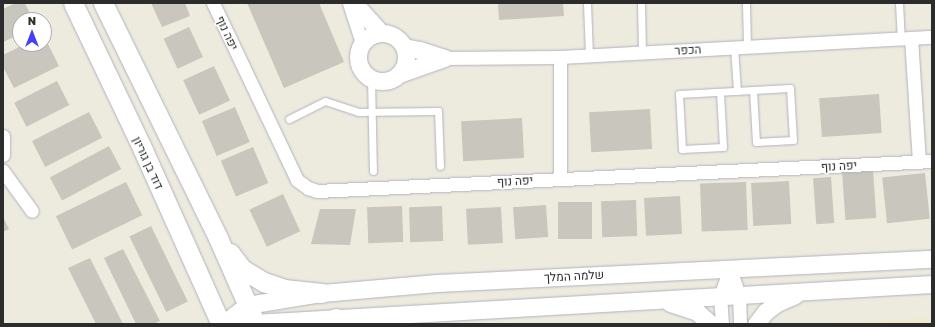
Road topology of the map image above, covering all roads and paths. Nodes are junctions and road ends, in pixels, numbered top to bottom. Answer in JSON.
{"nodes":[{"id":1,"x":73,"y":3,"type":"edge"},
{"id":2,"x":103,"y":3,"type":"edge"},
{"id":3,"x":212,"y":3,"type":"edge"},
{"id":4,"x":349,"y":3,"type":"edge"},
{"id":5,"x":354,"y":3,"type":"edge"},
{"id":6,"x":587,"y":3,"type":"edge"},
{"id":7,"x":641,"y":3,"type":"edge"},
{"id":8,"x":746,"y":3,"type":"edge"},
{"id":9,"x":899,"y":3,"type":"edge"},
{"id":10,"x":380,"y":33,"type":"junction"},
{"id":11,"x":932,"y":37,"type":"edge"},
{"id":12,"x":906,"y":38,"type":"junction"},
{"id":13,"x":362,"y":43,"type":"junction"},
{"id":14,"x":404,"y":47,"type":"junction"},
{"id":15,"x":741,"y":47,"type":"junction"},
{"id":16,"x":642,"y":52,"type":"junction"},
{"id":17,"x":589,"y":55,"type":"junction"},
{"id":18,"x":560,"y":57,"type":"junction"},
{"id":19,"x":444,"y":58,"type":"junction"},
{"id":20,"x":399,"y":74,"type":"junction"},
{"id":21,"x":371,"y":78,"type":"junction"},
{"id":22,"x":754,"y":90,"type":"junction"},
{"id":23,"x":737,"y":91,"type":"junction"},
{"id":24,"x":720,"y":92,"type":"junction"},
{"id":25,"x":372,"y":112,"type":"junction"},
{"id":26,"x":289,"y":119,"type":"dead end"},
{"id":27,"x":3,"y":136,"type":"edge"},
{"id":28,"x":3,"y":155,"type":"edge"},
{"id":29,"x":926,"y":161,"type":"edge"},
{"id":30,"x":440,"y":166,"type":"dead end"},
{"id":31,"x":3,"y":171,"type":"edge"},
{"id":32,"x":373,"y":171,"type":"dead end"},
{"id":33,"x":560,"y":179,"type":"junction"},
{"id":34,"x":32,"y":211,"type":"dead end"},
{"id":35,"x":218,"y":238,"type":"junction"},
{"id":36,"x":932,"y":259,"type":"edge"},
{"id":37,"x":730,"y":269,"type":"junction"},
{"id":38,"x":932,"y":284,"type":"edge"},
{"id":39,"x":809,"y":291,"type":"junction"},
{"id":40,"x":322,"y":293,"type":"junction"},
{"id":41,"x":738,"y":295,"type":"junction"},
{"id":42,"x":720,"y":296,"type":"junction"},
{"id":43,"x":658,"y":300,"type":"junction"},
{"id":44,"x":247,"y":305,"type":"junction"},
{"id":45,"x":328,"y":321,"type":"edge"},
{"id":46,"x":255,"y":323,"type":"edge"},
{"id":47,"x":222,"y":324,"type":"edge"},
{"id":48,"x":236,"y":324,"type":"edge"},
{"id":49,"x":711,"y":324,"type":"edge"},
{"id":50,"x":722,"y":324,"type":"edge"},
{"id":51,"x":740,"y":324,"type":"edge"},
{"id":52,"x":756,"y":324,"type":"edge"}],
"edges":[{"from":1,"to":47,"type":"main road","name":"דוד בן גוריון"},
{"from":2,"to":35,"type":"main road"},
{"from":3,"to":33,"type":"street","name":"יפה נוף"},
{"from":4,"to":13,"type":"street"},
{"from":5,"to":10,"type":"street"},
{"from":6,"to":17,"type":"lane"},
{"from":7,"to":16,"type":"lane"},
{"from":8,"to":15,"type":"lane"},
{"from":9,"to":12,"type":"lane"},
{"from":10,"to":13,"type":"street"},
{"from":10,"to":14,"type":"street"},
{"from":11,"to":12,"type":"street","name":"הכפר"},
{"from":12,"to":15,"type":"street","name":"הכפר"},
{"from":12,"to":29,"type":"street"},
{"from":13,"to":21,"type":"street"},
{"from":14,"to":19,"type":"street","name":"הכפר"},
{"from":14,"to":20,"type":"street"},
{"from":15,"to":16,"type":"street","name":"הכפר"},
{"from":15,"to":23,"type":"lane"},
{"from":16,"to":17,"type":"street","name":"הכפר"},
{"from":17,"to":18,"type":"street","name":"הכפר"},
{"from":18,"to":19,"type":"street","name":"הכפר"},
{"from":18,"to":33,"type":"street"},
{"from":19,"to":20,"type":"street","name":"הכפר"},
{"from":20,"to":21,"type":"street"},
{"from":21,"to":25,"type":"lane"},
{"from":22,"to":22,"type":"lane"},
{"from":22,"to":23,"type":"lane"},
{"from":23,"to":24,"type":"lane"},
{"from":24,"to":24,"type":"lane"},
{"from":25,"to":26,"type":"lane"},
{"from":25,"to":30,"type":"lane"},
{"from":25,"to":32,"type":"lane"},
{"from":27,"to":28,"type":"street"},
{"from":29,"to":33,"type":"street","name":"יפה נוף"},
{"from":31,"to":34,"type":"street"},
{"from":35,"to":40,"type":"main road"},
{"from":35,"to":44,"type":"main road"},
{"from":36,"to":37,"type":"street","name":"שלמה המלך"},
{"from":37,"to":40,"type":"street","name":"שלמה המלך"},
{"from":37,"to":41,"type":"street"},
{"from":37,"to":42,"type":"street"},
{"from":38,"to":39,"type":"street"},
{"from":39,"to":41,"type":"street"},
{"from":39,"to":52,"type":"street"},
{"from":40,"to":44,"type":"street","name":"שלמה המלך"},
{"from":41,"to":42,"type":"street"},
{"from":41,"to":51,"type":"street"},
{"from":42,"to":43,"type":"street"},
{"from":42,"to":50,"type":"street"},
{"from":43,"to":45,"type":"street"},
{"from":43,"to":49,"type":"street"},
{"from":44,"to":46,"type":"main road"},
{"from":44,"to":47,"type":"street","name":"שלמה המלך"},
{"from":45,"to":46,"type":"street"},
{"from":46,"to":48,"type":"street"}]}
